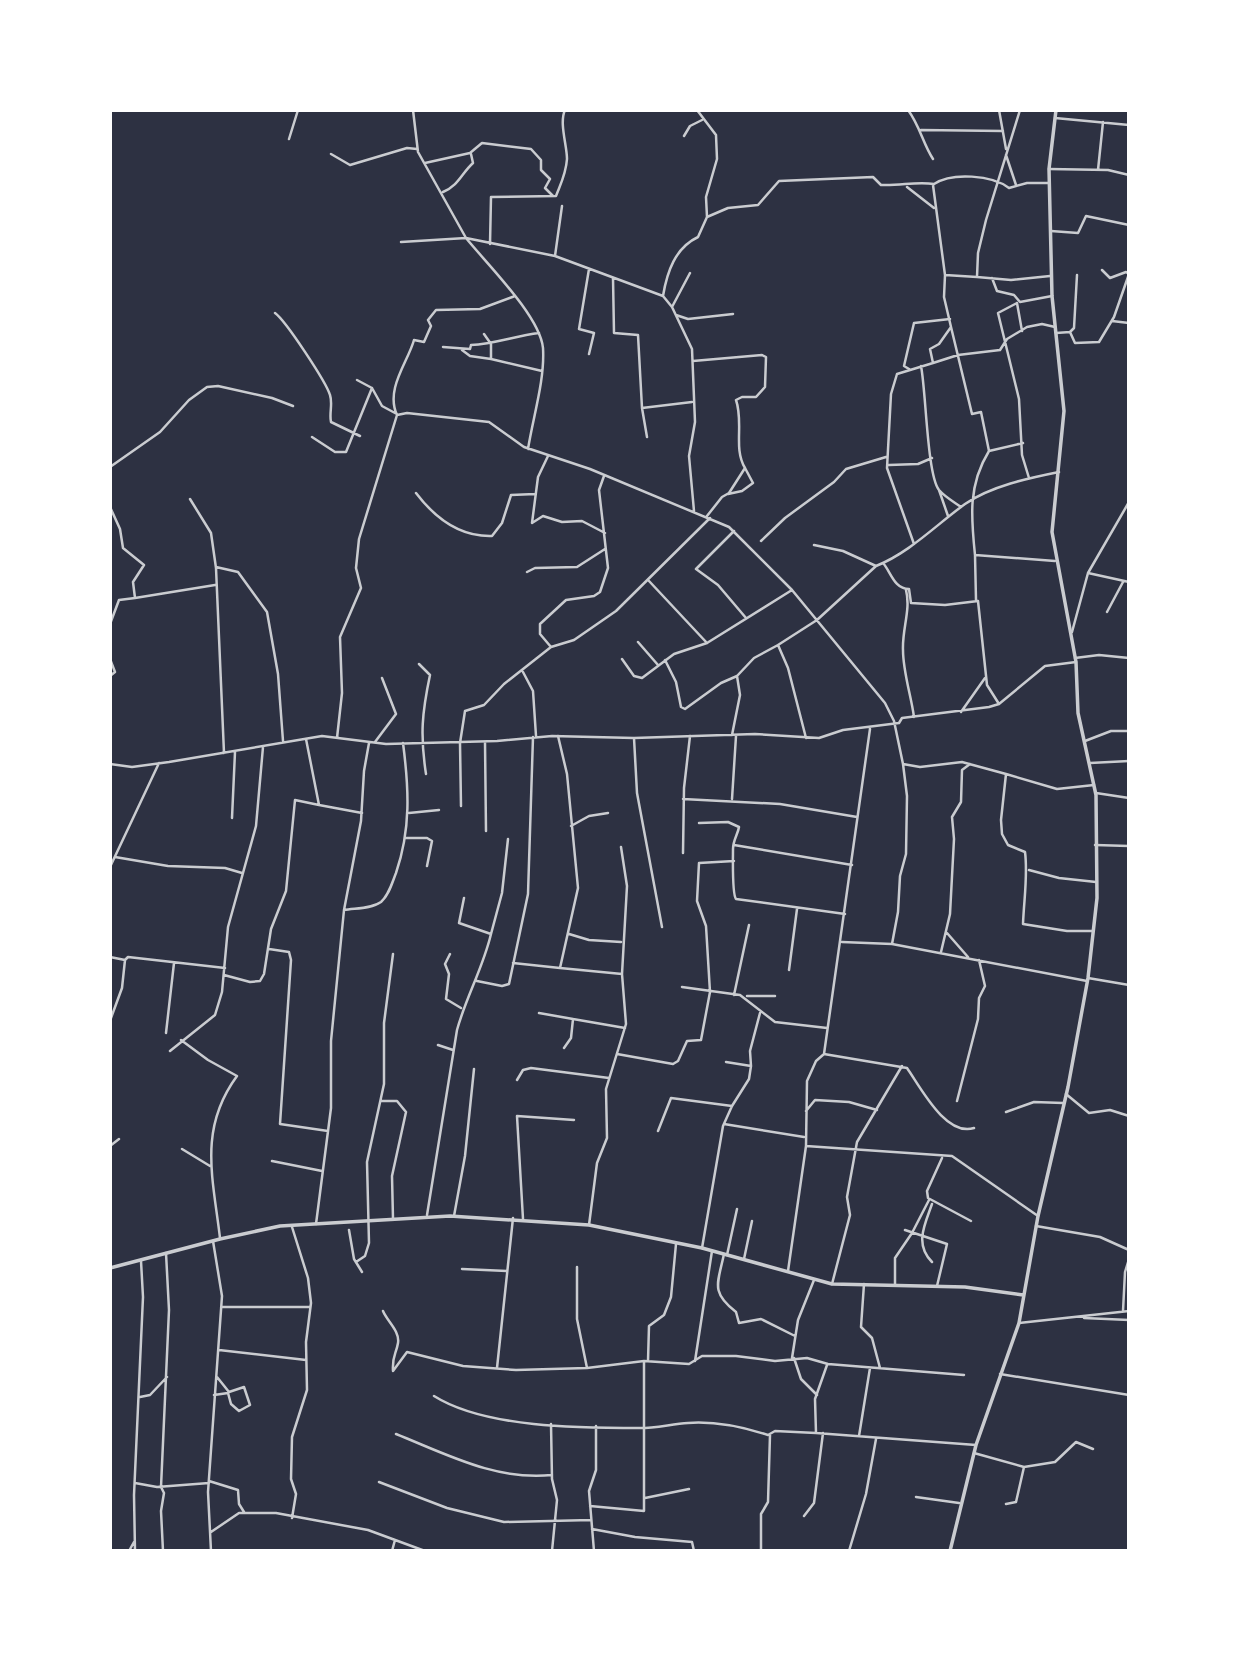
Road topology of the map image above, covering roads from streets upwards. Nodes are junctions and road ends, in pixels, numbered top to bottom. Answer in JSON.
{"nodes":[{"id":1,"x":298,"y":110,"type":"edge"},
{"id":2,"x":413,"y":110,"type":"edge"},
{"id":3,"x":565,"y":110,"type":"edge"},
{"id":4,"x":697,"y":110,"type":"edge"},
{"id":5,"x":999,"y":110,"type":"edge"},
{"id":6,"x":1020,"y":110,"type":"edge"},
{"id":7,"x":1056,"y":110,"type":"edge"},
{"id":8,"x":910,"y":111,"type":"edge"},
{"id":9,"x":1055,"y":118,"type":"junction"},
{"id":10,"x":703,"y":120,"type":"junction"},
{"id":11,"x":1103,"y":122,"type":"junction"},
{"id":12,"x":1129,"y":125,"type":"edge"},
{"id":13,"x":921,"y":130,"type":"junction"},
{"id":14,"x":1003,"y":131,"type":"junction"},
{"id":15,"x":684,"y":136,"type":"dead end"},
{"id":16,"x":289,"y":139,"type":"dead end"},
{"id":17,"x":418,"y":149,"type":"junction"},
{"id":18,"x":470,"y":153,"type":"junction"},
{"id":19,"x":331,"y":154,"type":"dead end"},
{"id":20,"x":1006,"y":154,"type":"junction"},
{"id":21,"x":933,"y":159,"type":"dead end"},
{"id":22,"x":425,"y":163,"type":"junction"},
{"id":23,"x":1049,"y":169,"type":"junction"},
{"id":24,"x":1098,"y":170,"type":"junction"},
{"id":25,"x":1129,"y":175,"type":"edge"},
{"id":26,"x":998,"y":180,"type":"junction"},
{"id":27,"x":933,"y":183,"type":"junction"},
{"id":28,"x":1049,"y":183,"type":"junction"},
{"id":29,"x":1016,"y":185,"type":"junction"},
{"id":30,"x":907,"y":187,"type":"junction"},
{"id":31,"x":996,"y":187,"type":"junction"},
{"id":32,"x":1009,"y":188,"type":"junction"},
{"id":33,"x":443,"y":192,"type":"junction"},
{"id":34,"x":553,"y":196,"type":"junction"},
{"id":35,"x":562,"y":206,"type":"dead end"},
{"id":36,"x":934,"y":208,"type":"junction"},
{"id":37,"x":706,"y":217,"type":"junction"},
{"id":38,"x":1129,"y":225,"type":"edge"},
{"id":39,"x":1051,"y":231,"type":"junction"},
{"id":40,"x":466,"y":239,"type":"junction"},
{"id":41,"x":401,"y":242,"type":"dead end"},
{"id":42,"x":490,"y":244,"type":"junction"},
{"id":43,"x":555,"y":256,"type":"junction"},
{"id":44,"x":589,"y":268,"type":"junction"},
{"id":45,"x":1102,"y":271,"type":"dead end"},
{"id":46,"x":690,"y":273,"type":"dead end"},
{"id":47,"x":945,"y":275,"type":"junction"},
{"id":48,"x":1052,"y":275,"type":"junction"},
{"id":49,"x":1076,"y":275,"type":"dead end"},
{"id":50,"x":977,"y":277,"type":"junction"},
{"id":51,"x":613,"y":278,"type":"junction"},
{"id":52,"x":992,"y":278,"type":"junction"},
{"id":53,"x":515,"y":296,"type":"junction"},
{"id":54,"x":663,"y":296,"type":"junction"},
{"id":55,"x":1052,"y":296,"type":"junction"},
{"id":56,"x":1018,"y":302,"type":"junction"},
{"id":57,"x":672,"y":307,"type":"junction"},
{"id":58,"x":275,"y":313,"type":"dead end"},
{"id":59,"x":733,"y":314,"type":"dead end"},
{"id":60,"x":676,"y":315,"type":"junction"},
{"id":61,"x":950,"y":319,"type":"junction"},
{"id":62,"x":1112,"y":321,"type":"junction"},
{"id":63,"x":1129,"y":323,"type":"edge"},
{"id":64,"x":950,"y":327,"type":"junction"},
{"id":65,"x":1055,"y":327,"type":"junction"},
{"id":66,"x":1022,"y":331,"type":"junction"},
{"id":67,"x":1070,"y":332,"type":"junction"},
{"id":68,"x":539,"y":333,"type":"junction"},
{"id":69,"x":1056,"y":333,"type":"junction"},
{"id":70,"x":484,"y":334,"type":"dead end"},
{"id":71,"x":491,"y":344,"type":"junction"},
{"id":72,"x":1005,"y":345,"type":"junction"},
{"id":73,"x":443,"y":347,"type":"dead end"},
{"id":74,"x":462,"y":350,"type":"junction"},
{"id":75,"x":589,"y":354,"type":"dead end"},
{"id":76,"x":958,"y":355,"type":"junction"},
{"id":77,"x":491,"y":359,"type":"junction"},
{"id":78,"x":692,"y":361,"type":"junction"},
{"id":79,"x":933,"y":362,"type":"junction"},
{"id":80,"x":921,"y":366,"type":"junction"},
{"id":81,"x":909,"y":369,"type":"junction"},
{"id":82,"x":542,"y":371,"type":"junction"},
{"id":83,"x":357,"y":380,"type":"dead end"},
{"id":84,"x":372,"y":388,"type":"junction"},
{"id":85,"x":692,"y":402,"type":"junction"},
{"id":86,"x":293,"y":406,"type":"dead end"},
{"id":87,"x":642,"y":408,"type":"junction"},
{"id":88,"x":397,"y":415,"type":"junction"},
{"id":89,"x":354,"y":433,"type":"junction"},
{"id":90,"x":360,"y":436,"type":"dead end"},
{"id":91,"x":312,"y":437,"type":"dead end"},
{"id":92,"x":647,"y":437,"type":"dead end"},
{"id":93,"x":1023,"y":443,"type":"junction"},
{"id":94,"x":528,"y":449,"type":"junction"},
{"id":95,"x":989,"y":451,"type":"junction"},
{"id":96,"x":548,"y":456,"type":"junction"},
{"id":97,"x":886,"y":457,"type":"junction"},
{"id":98,"x":932,"y":458,"type":"junction"},
{"id":99,"x":887,"y":465,"type":"junction"},
{"id":100,"x":110,"y":467,"type":"edge"},
{"id":101,"x":745,"y":468,"type":"junction"},
{"id":102,"x":1059,"y":472,"type":"junction"},
{"id":103,"x":604,"y":476,"type":"junction"},
{"id":104,"x":1028,"y":478,"type":"junction"},
{"id":105,"x":939,"y":490,"type":"junction"},
{"id":106,"x":416,"y":493,"type":"dead end"},
{"id":107,"x":727,"y":494,"type":"junction"},
{"id":108,"x":535,"y":495,"type":"junction"},
{"id":109,"x":190,"y":499,"type":"dead end"},
{"id":110,"x":971,"y":501,"type":"junction"},
{"id":111,"x":1129,"y":502,"type":"edge"},
{"id":112,"x":110,"y":507,"type":"edge"},
{"id":113,"x":961,"y":507,"type":"junction"},
{"id":114,"x":694,"y":511,"type":"junction"},
{"id":115,"x":948,"y":516,"type":"junction"},
{"id":116,"x":708,"y":517,"type":"junction"},
{"id":117,"x":734,"y":531,"type":"junction"},
{"id":118,"x":605,"y":533,"type":"junction"},
{"id":119,"x":761,"y":541,"type":"dead end"},
{"id":120,"x":914,"y":544,"type":"junction"},
{"id":121,"x":814,"y":545,"type":"dead end"},
{"id":122,"x":605,"y":549,"type":"junction"},
{"id":123,"x":975,"y":555,"type":"junction"},
{"id":124,"x":1055,"y":561,"type":"junction"},
{"id":125,"x":883,"y":563,"type":"junction"},
{"id":126,"x":215,"y":566,"type":"junction"},
{"id":127,"x":876,"y":566,"type":"junction"},
{"id":128,"x":527,"y":572,"type":"dead end"},
{"id":129,"x":1088,"y":573,"type":"junction"},
{"id":130,"x":648,"y":580,"type":"junction"},
{"id":131,"x":1123,"y":582,"type":"junction"},
{"id":132,"x":1129,"y":582,"type":"edge"},
{"id":133,"x":216,"y":584,"type":"junction"},
{"id":134,"x":792,"y":590,"type":"junction"},
{"id":135,"x":906,"y":590,"type":"junction"},
{"id":136,"x":135,"y":598,"type":"junction"},
{"id":137,"x":976,"y":600,"type":"junction"},
{"id":138,"x":1107,"y":612,"type":"dead end"},
{"id":139,"x":746,"y":618,"type":"junction"},
{"id":140,"x":817,"y":620,"type":"junction"},
{"id":141,"x":110,"y":625,"type":"edge"},
{"id":142,"x":1071,"y":635,"type":"junction"},
{"id":143,"x":638,"y":642,"type":"dead end"},
{"id":144,"x":706,"y":643,"type":"junction"},
{"id":145,"x":778,"y":645,"type":"junction"},
{"id":146,"x":551,"y":647,"type":"junction"},
{"id":147,"x":1129,"y":658,"type":"edge"},
{"id":148,"x":110,"y":659,"type":"edge"},
{"id":149,"x":622,"y":659,"type":"dead end"},
{"id":150,"x":665,"y":660,"type":"junction"},
{"id":151,"x":1075,"y":660,"type":"junction"},
{"id":152,"x":419,"y":664,"type":"dead end"},
{"id":153,"x":658,"y":665,"type":"junction"},
{"id":154,"x":523,"y":672,"type":"junction"},
{"id":155,"x":110,"y":676,"type":"edge"},
{"id":156,"x":986,"y":676,"type":"junction"},
{"id":157,"x":737,"y":677,"type":"junction"},
{"id":158,"x":382,"y":678,"type":"dead end"},
{"id":159,"x":999,"y":704,"type":"junction"},
{"id":160,"x":961,"y":712,"type":"junction"},
{"id":161,"x":914,"y":716,"type":"junction"},
{"id":162,"x":894,"y":722,"type":"junction"},
{"id":163,"x":871,"y":726,"type":"junction"},
{"id":164,"x":1129,"y":730,"type":"edge"},
{"id":165,"x":535,"y":736,"type":"junction"},
{"id":166,"x":558,"y":736,"type":"junction"},
{"id":167,"x":690,"y":736,"type":"junction"},
{"id":168,"x":734,"y":736,"type":"junction"},
{"id":169,"x":306,"y":738,"type":"junction"},
{"id":170,"x":337,"y":738,"type":"junction"},
{"id":171,"x":634,"y":738,"type":"junction"},
{"id":172,"x":806,"y":738,"type":"junction"},
{"id":173,"x":283,"y":741,"type":"junction"},
{"id":174,"x":485,"y":742,"type":"junction"},
{"id":175,"x":1084,"y":742,"type":"junction"},
{"id":176,"x":369,"y":743,"type":"junction"},
{"id":177,"x":375,"y":743,"type":"junction"},
{"id":178,"x":403,"y":743,"type":"junction"},
{"id":179,"x":421,"y":743,"type":"junction"},
{"id":180,"x":460,"y":743,"type":"junction"},
{"id":181,"x":263,"y":747,"type":"junction"},
{"id":182,"x":235,"y":752,"type":"junction"},
{"id":183,"x":224,"y":753,"type":"junction"},
{"id":184,"x":1129,"y":761,"type":"edge"},
{"id":185,"x":159,"y":763,"type":"junction"},
{"id":186,"x":1089,"y":763,"type":"junction"},
{"id":187,"x":110,"y":764,"type":"edge"},
{"id":188,"x":903,"y":764,"type":"junction"},
{"id":189,"x":973,"y":764,"type":"junction"},
{"id":190,"x":426,"y":774,"type":"dead end"},
{"id":191,"x":1006,"y":774,"type":"junction"},
{"id":192,"x":1094,"y":785,"type":"junction"},
{"id":193,"x":1096,"y":793,"type":"junction"},
{"id":194,"x":1129,"y":798,"type":"edge"},
{"id":195,"x":683,"y":799,"type":"junction"},
{"id":196,"x":732,"y":799,"type":"junction"},
{"id":197,"x":319,"y":805,"type":"junction"},
{"id":198,"x":461,"y":806,"type":"dead end"},
{"id":199,"x":439,"y":810,"type":"dead end"},
{"id":200,"x":362,"y":813,"type":"junction"},
{"id":201,"x":409,"y":813,"type":"junction"},
{"id":202,"x":608,"y":813,"type":"dead end"},
{"id":203,"x":858,"y":817,"type":"junction"},
{"id":204,"x":232,"y":818,"type":"dead end"},
{"id":205,"x":699,"y":822,"type":"dead end"},
{"id":206,"x":571,"y":826,"type":"junction"},
{"id":207,"x":486,"y":831,"type":"dead end"},
{"id":208,"x":406,"y":838,"type":"junction"},
{"id":209,"x":508,"y":839,"type":"dead end"},
{"id":210,"x":733,"y":845,"type":"junction"},
{"id":211,"x":1094,"y":845,"type":"junction"},
{"id":212,"x":1129,"y":846,"type":"edge"},
{"id":213,"x":621,"y":847,"type":"dead end"},
{"id":214,"x":683,"y":853,"type":"dead end"},
{"id":215,"x":115,"y":857,"type":"junction"},
{"id":216,"x":734,"y":861,"type":"junction"},
{"id":217,"x":852,"y":865,"type":"junction"},
{"id":218,"x":427,"y":866,"type":"dead end"},
{"id":219,"x":110,"y":867,"type":"edge"},
{"id":220,"x":1029,"y":870,"type":"junction"},
{"id":221,"x":242,"y":873,"type":"junction"},
{"id":222,"x":1096,"y":881,"type":"junction"},
{"id":223,"x":464,"y":898,"type":"dead end"},
{"id":224,"x":344,"y":909,"type":"junction"},
{"id":225,"x":797,"y":909,"type":"junction"},
{"id":226,"x":845,"y":914,"type":"junction"},
{"id":227,"x":749,"y":925,"type":"dead end"},
{"id":228,"x":662,"y":927,"type":"dead end"},
{"id":229,"x":1094,"y":931,"type":"junction"},
{"id":230,"x":947,"y":932,"type":"junction"},
{"id":231,"x":491,"y":934,"type":"junction"},
{"id":232,"x":569,"y":934,"type":"junction"},
{"id":233,"x":622,"y":942,"type":"junction"},
{"id":234,"x":842,"y":942,"type":"junction"},
{"id":235,"x":892,"y":944,"type":"junction"},
{"id":236,"x":269,"y":949,"type":"junction"},
{"id":237,"x":941,"y":952,"type":"junction"},
{"id":238,"x":393,"y":954,"type":"dead end"},
{"id":239,"x":450,"y":954,"type":"dead end"},
{"id":240,"x":110,"y":957,"type":"edge"},
{"id":241,"x":968,"y":957,"type":"junction"},
{"id":242,"x":979,"y":959,"type":"junction"},
{"id":243,"x":125,"y":960,"type":"junction"},
{"id":244,"x":174,"y":963,"type":"junction"},
{"id":245,"x":513,"y":963,"type":"junction"},
{"id":246,"x":225,"y":968,"type":"junction"},
{"id":247,"x":560,"y":968,"type":"junction"},
{"id":248,"x":789,"y":970,"type":"dead end"},
{"id":249,"x":622,"y":974,"type":"junction"},
{"id":250,"x":223,"y":975,"type":"junction"},
{"id":251,"x":1087,"y":980,"type":"junction"},
{"id":252,"x":476,"y":981,"type":"junction"},
{"id":253,"x":1129,"y":985,"type":"edge"},
{"id":254,"x":682,"y":988,"type":"dead end"},
{"id":255,"x":710,"y":992,"type":"junction"},
{"id":256,"x":734,"y":995,"type":"junction"},
{"id":257,"x":775,"y":996,"type":"dead end"},
{"id":258,"x":746,"y":997,"type":"junction"},
{"id":259,"x":110,"y":1006,"type":"edge"},
{"id":260,"x":116,"y":1007,"type":"junction"},
{"id":261,"x":462,"y":1009,"type":"junction"},
{"id":262,"x":539,"y":1013,"type":"dead end"},
{"id":263,"x":760,"y":1013,"type":"junction"},
{"id":264,"x":111,"y":1018,"type":"edge"},
{"id":265,"x":573,"y":1019,"type":"junction"},
{"id":266,"x":625,"y":1028,"type":"junction"},
{"id":267,"x":827,"y":1028,"type":"junction"},
{"id":268,"x":166,"y":1033,"type":"dead end"},
{"id":269,"x":181,"y":1040,"type":"junction"},
{"id":270,"x":438,"y":1045,"type":"dead end"},
{"id":271,"x":564,"y":1048,"type":"dead end"},
{"id":272,"x":170,"y":1051,"type":"dead end"},
{"id":273,"x":453,"y":1051,"type":"junction"},
{"id":274,"x":617,"y":1054,"type":"junction"},
{"id":275,"x":824,"y":1054,"type":"junction"},
{"id":276,"x":726,"y":1062,"type":"dead end"},
{"id":277,"x":751,"y":1066,"type":"junction"},
{"id":278,"x":902,"y":1066,"type":"junction"},
{"id":279,"x":474,"y":1069,"type":"dead end"},
{"id":280,"x":609,"y":1078,"type":"junction"},
{"id":281,"x":517,"y":1080,"type":"dead end"},
{"id":282,"x":1066,"y":1094,"type":"junction"},
{"id":283,"x":382,"y":1101,"type":"junction"},
{"id":284,"x":957,"y":1101,"type":"dead end"},
{"id":285,"x":1063,"y":1104,"type":"junction"},
{"id":286,"x":732,"y":1106,"type":"junction"},
{"id":287,"x":877,"y":1110,"type":"junction"},
{"id":288,"x":806,"y":1111,"type":"junction"},
{"id":289,"x":1006,"y":1112,"type":"dead end"},
{"id":290,"x":1129,"y":1116,"type":"edge"},
{"id":291,"x":575,"y":1119,"type":"dead end"},
{"id":292,"x":724,"y":1124,"type":"junction"},
{"id":293,"x":974,"y":1128,"type":"dead end"},
{"id":294,"x":328,"y":1131,"type":"junction"},
{"id":295,"x":659,"y":1131,"type":"dead end"},
{"id":296,"x":805,"y":1137,"type":"junction"},
{"id":297,"x":118,"y":1139,"type":"dead end"},
{"id":298,"x":110,"y":1146,"type":"edge"},
{"id":299,"x":806,"y":1146,"type":"junction"},
{"id":300,"x":855,"y":1148,"type":"junction"},
{"id":301,"x":182,"y":1149,"type":"dead end"},
{"id":302,"x":942,"y":1158,"type":"junction"},
{"id":303,"x":272,"y":1161,"type":"dead end"},
{"id":304,"x":210,"y":1166,"type":"junction"},
{"id":305,"x":323,"y":1171,"type":"junction"},
{"id":306,"x":930,"y":1201,"type":"junction"},
{"id":307,"x":737,"y":1209,"type":"dead end"},
{"id":308,"x":428,"y":1215,"type":"junction"},
{"id":309,"x":454,"y":1216,"type":"junction"},
{"id":310,"x":1038,"y":1216,"type":"junction"},
{"id":311,"x":513,"y":1218,"type":"junction"},
{"id":312,"x":393,"y":1219,"type":"junction"},
{"id":313,"x":523,"y":1219,"type":"junction"},
{"id":314,"x":367,"y":1221,"type":"junction"},
{"id":315,"x":752,"y":1221,"type":"dead end"},
{"id":316,"x":971,"y":1221,"type":"dead end"},
{"id":317,"x":316,"y":1223,"type":"junction"},
{"id":318,"x":589,"y":1225,"type":"junction"},
{"id":319,"x":292,"y":1226,"type":"junction"},
{"id":320,"x":1036,"y":1226,"type":"junction"},
{"id":321,"x":349,"y":1230,"type":"dead end"},
{"id":322,"x":905,"y":1230,"type":"dead end"},
{"id":323,"x":912,"y":1233,"type":"junction"},
{"id":324,"x":921,"y":1236,"type":"junction"},
{"id":325,"x":220,"y":1238,"type":"junction"},
{"id":326,"x":213,"y":1241,"type":"junction"},
{"id":327,"x":677,"y":1243,"type":"junction"},
{"id":328,"x":702,"y":1248,"type":"junction"},
{"id":329,"x":1129,"y":1250,"type":"edge"},
{"id":330,"x":712,"y":1251,"type":"junction"},
{"id":331,"x":166,"y":1253,"type":"junction"},
{"id":332,"x":726,"y":1254,"type":"junction"},
{"id":333,"x":744,"y":1259,"type":"junction"},
{"id":334,"x":1129,"y":1259,"type":"edge"},
{"id":335,"x":141,"y":1261,"type":"junction"},
{"id":336,"x":356,"y":1262,"type":"junction"},
{"id":337,"x":932,"y":1262,"type":"dead end"},
{"id":338,"x":577,"y":1267,"type":"dead end"},
{"id":339,"x":110,"y":1268,"type":"edge"},
{"id":340,"x":462,"y":1269,"type":"dead end"},
{"id":341,"x":508,"y":1271,"type":"junction"},
{"id":342,"x":788,"y":1271,"type":"junction"},
{"id":343,"x":362,"y":1272,"type":"dead end"},
{"id":344,"x":814,"y":1280,"type":"junction"},
{"id":345,"x":832,"y":1284,"type":"junction"},
{"id":346,"x":864,"y":1284,"type":"junction"},
{"id":347,"x":895,"y":1285,"type":"junction"},
{"id":348,"x":937,"y":1286,"type":"junction"},
{"id":349,"x":1023,"y":1295,"type":"junction"},
{"id":350,"x":221,"y":1307,"type":"junction"},
{"id":351,"x":310,"y":1307,"type":"junction"},
{"id":352,"x":383,"y":1311,"type":"dead end"},
{"id":353,"x":1123,"y":1311,"type":"junction"},
{"id":354,"x":1129,"y":1311,"type":"edge"},
{"id":355,"x":1084,"y":1318,"type":"junction"},
{"id":356,"x":1129,"y":1320,"type":"edge"},
{"id":357,"x":1019,"y":1323,"type":"junction"},
{"id":358,"x":795,"y":1336,"type":"junction"},
{"id":359,"x":219,"y":1350,"type":"junction"},
{"id":360,"x":793,"y":1358,"type":"junction"},
{"id":361,"x":307,"y":1360,"type":"junction"},
{"id":362,"x":646,"y":1361,"type":"junction"},
{"id":363,"x":695,"y":1362,"type":"junction"},
{"id":364,"x":828,"y":1364,"type":"junction"},
{"id":365,"x":497,"y":1368,"type":"junction"},
{"id":366,"x":587,"y":1368,"type":"junction"},
{"id":367,"x":870,"y":1368,"type":"junction"},
{"id":368,"x":880,"y":1368,"type":"junction"},
{"id":369,"x":1000,"y":1374,"type":"junction"},
{"id":370,"x":964,"y":1375,"type":"dead end"},
{"id":371,"x":167,"y":1377,"type":"junction"},
{"id":372,"x":217,"y":1377,"type":"junction"},
{"id":373,"x":214,"y":1395,"type":"junction"},
{"id":374,"x":817,"y":1395,"type":"junction"},
{"id":375,"x":1129,"y":1395,"type":"edge"},
{"id":376,"x":434,"y":1396,"type":"dead end"},
{"id":377,"x":139,"y":1398,"type":"junction"},
{"id":378,"x":551,"y":1423,"type":"junction"},
{"id":379,"x":596,"y":1426,"type":"junction"},
{"id":380,"x":642,"y":1428,"type":"junction"},
{"id":381,"x":816,"y":1433,"type":"junction"},
{"id":382,"x":822,"y":1433,"type":"junction"},
{"id":383,"x":396,"y":1434,"type":"dead end"},
{"id":384,"x":770,"y":1434,"type":"junction"},
{"id":385,"x":859,"y":1436,"type":"junction"},
{"id":386,"x":876,"y":1439,"type":"junction"},
{"id":387,"x":976,"y":1444,"type":"junction"},
{"id":388,"x":1093,"y":1449,"type":"dead end"},
{"id":389,"x":974,"y":1453,"type":"junction"},
{"id":390,"x":1024,"y":1467,"type":"junction"},
{"id":391,"x":552,"y":1475,"type":"junction"},
{"id":392,"x":209,"y":1482,"type":"junction"},
{"id":393,"x":379,"y":1482,"type":"dead end"},
{"id":394,"x":135,"y":1483,"type":"junction"},
{"id":395,"x":161,"y":1487,"type":"junction"},
{"id":396,"x":689,"y":1489,"type":"dead end"},
{"id":397,"x":916,"y":1497,"type":"dead end"},
{"id":398,"x":645,"y":1498,"type":"junction"},
{"id":399,"x":959,"y":1503,"type":"junction"},
{"id":400,"x":1006,"y":1504,"type":"dead end"},
{"id":401,"x":590,"y":1506,"type":"junction"},
{"id":402,"x":243,"y":1512,"type":"junction"},
{"id":403,"x":804,"y":1516,"type":"dead end"},
{"id":404,"x":292,"y":1518,"type":"junction"},
{"id":405,"x":592,"y":1520,"type":"junction"},
{"id":406,"x":553,"y":1522,"type":"junction"},
{"id":407,"x":592,"y":1529,"type":"junction"},
{"id":408,"x":210,"y":1533,"type":"junction"},
{"id":409,"x":395,"y":1540,"type":"junction"},
{"id":410,"x":134,"y":1542,"type":"junction"},
{"id":411,"x":129,"y":1551,"type":"edge"},
{"id":412,"x":135,"y":1551,"type":"edge"},
{"id":413,"x":163,"y":1551,"type":"edge"},
{"id":414,"x":211,"y":1551,"type":"edge"},
{"id":415,"x":392,"y":1551,"type":"edge"},
{"id":416,"x":425,"y":1551,"type":"edge"},
{"id":417,"x":552,"y":1551,"type":"edge"},
{"id":418,"x":594,"y":1551,"type":"edge"},
{"id":419,"x":694,"y":1551,"type":"edge"},
{"id":420,"x":761,"y":1551,"type":"edge"},
{"id":421,"x":849,"y":1551,"type":"edge"},
{"id":422,"x":950,"y":1551,"type":"edge"}],
"edges":[{"from":1,"to":16,"type":"street"},
{"from":2,"to":17,"type":"street"},
{"from":3,"to":34,"type":"street"},
{"from":4,"to":10,"type":"street"},
{"from":5,"to":14,"type":"street"},
{"from":6,"to":20,"type":"street"},
{"from":7,"to":9,"type":"street"},
{"from":8,"to":13,"type":"street"},
{"from":9,"to":11,"type":"street"},
{"from":9,"to":23,"type":"street"},
{"from":10,"to":15,"type":"street"},
{"from":10,"to":37,"type":"street"},
{"from":11,"to":12,"type":"street"},
{"from":11,"to":24,"type":"street"},
{"from":13,"to":14,"type":"street"},
{"from":13,"to":21,"type":"street"},
{"from":14,"to":20,"type":"street"},
{"from":17,"to":19,"type":"street"},
{"from":17,"to":22,"type":"street"},
{"from":18,"to":22,"type":"street"},
{"from":18,"to":33,"type":"street"},
{"from":18,"to":34,"type":"street"},
{"from":20,"to":26,"type":"street"},
{"from":20,"to":29,"type":"street"},
{"from":22,"to":33,"type":"street"},
{"from":23,"to":24,"type":"street"},
{"from":23,"to":28,"type":"street"},
{"from":24,"to":25,"type":"street"},
{"from":26,"to":27,"type":"street"},
{"from":26,"to":31,"type":"street"},
{"from":26,"to":32,"type":"street"},
{"from":27,"to":30,"type":"street"},
{"from":27,"to":36,"type":"street"},
{"from":28,"to":29,"type":"street"},
{"from":28,"to":39,"type":"street"},
{"from":29,"to":32,"type":"street"},
{"from":30,"to":36,"type":"street"},
{"from":30,"to":37,"type":"street"},
{"from":31,"to":32,"type":"street"},
{"from":31,"to":50,"type":"street"},
{"from":33,"to":40,"type":"street"},
{"from":34,"to":42,"type":"street"},
{"from":35,"to":43,"type":"street"},
{"from":36,"to":47,"type":"street"},
{"from":37,"to":54,"type":"street"},
{"from":38,"to":39,"type":"street"},
{"from":39,"to":48,"type":"street"},
{"from":40,"to":41,"type":"street"},
{"from":40,"to":42,"type":"street"},
{"from":40,"to":53,"type":"street"},
{"from":42,"to":43,"type":"street"},
{"from":43,"to":44,"type":"street"},
{"from":44,"to":51,"type":"street"},
{"from":44,"to":75,"type":"street"},
{"from":45,"to":62,"type":"street"},
{"from":46,"to":57,"type":"street"},
{"from":47,"to":50,"type":"street"},
{"from":47,"to":61,"type":"street"},
{"from":48,"to":52,"type":"street"},
{"from":48,"to":55,"type":"street"},
{"from":49,"to":67,"type":"street"},
{"from":50,"to":52,"type":"street"},
{"from":51,"to":54,"type":"street"},
{"from":51,"to":87,"type":"street"},
{"from":52,"to":56,"type":"street"},
{"from":53,"to":68,"type":"street"},
{"from":53,"to":88,"type":"street"},
{"from":54,"to":57,"type":"street"},
{"from":55,"to":56,"type":"street"},
{"from":55,"to":65,"type":"street"},
{"from":56,"to":66,"type":"street"},
{"from":56,"to":72,"type":"street"},
{"from":57,"to":60,"type":"street"},
{"from":58,"to":89,"type":"street"},
{"from":59,"to":60,"type":"street"},
{"from":60,"to":78,"type":"street"},
{"from":61,"to":64,"type":"street"},
{"from":61,"to":81,"type":"street"},
{"from":62,"to":63,"type":"street"},
{"from":62,"to":67,"type":"street"},
{"from":64,"to":76,"type":"street"},
{"from":64,"to":79,"type":"street"},
{"from":65,"to":66,"type":"street"},
{"from":65,"to":69,"type":"street"},
{"from":66,"to":72,"type":"street"},
{"from":67,"to":69,"type":"street"},
{"from":68,"to":71,"type":"street"},
{"from":68,"to":82,"type":"street"},
{"from":69,"to":102,"type":"street"},
{"from":70,"to":71,"type":"street"},
{"from":71,"to":74,"type":"street"},
{"from":71,"to":77,"type":"street"},
{"from":72,"to":76,"type":"street"},
{"from":72,"to":93,"type":"street"},
{"from":73,"to":74,"type":"street"},
{"from":74,"to":77,"type":"street"},
{"from":76,"to":79,"type":"street"},
{"from":76,"to":95,"type":"street"},
{"from":77,"to":82,"type":"street"},
{"from":78,"to":85,"type":"street"},
{"from":78,"to":101,"type":"street"},
{"from":79,"to":80,"type":"street"},
{"from":80,"to":81,"type":"street"},
{"from":80,"to":98,"type":"street"},
{"from":81,"to":97,"type":"street"},
{"from":82,"to":94,"type":"street"},
{"from":83,"to":84,"type":"street"},
{"from":84,"to":88,"type":"street"},
{"from":84,"to":89,"type":"street"},
{"from":85,"to":87,"type":"street"},
{"from":85,"to":114,"type":"street"},
{"from":86,"to":100,"type":"street"},
{"from":87,"to":92,"type":"street"},
{"from":88,"to":94,"type":"street"},
{"from":88,"to":170,"type":"street"},
{"from":89,"to":90,"type":"street"},
{"from":89,"to":91,"type":"street"},
{"from":93,"to":95,"type":"street"},
{"from":93,"to":104,"type":"street"},
{"from":94,"to":96,"type":"street"},
{"from":95,"to":110,"type":"street"},
{"from":96,"to":103,"type":"street"},
{"from":96,"to":108,"type":"street"},
{"from":97,"to":99,"type":"street"},
{"from":97,"to":119,"type":"street"},
{"from":98,"to":99,"type":"street"},
{"from":98,"to":105,"type":"street"},
{"from":99,"to":120,"type":"street"},
{"from":101,"to":107,"type":"street"},
{"from":101,"to":107,"type":"street"},
{"from":102,"to":104,"type":"street"},
{"from":102,"to":124,"type":"street"},
{"from":103,"to":114,"type":"street"},
{"from":103,"to":118,"type":"street"},
{"from":104,"to":110,"type":"street"},
{"from":105,"to":113,"type":"street"},
{"from":105,"to":115,"type":"street"},
{"from":106,"to":108,"type":"street"},
{"from":107,"to":116,"type":"street"},
{"from":108,"to":118,"type":"street"},
{"from":109,"to":126,"type":"street"},
{"from":110,"to":113,"type":"street"},
{"from":110,"to":123,"type":"street"},
{"from":111,"to":129,"type":"street"},
{"from":112,"to":136,"type":"street"},
{"from":113,"to":115,"type":"street"},
{"from":114,"to":116,"type":"street"},
{"from":115,"to":120,"type":"street"},
{"from":116,"to":117,"type":"street"},
{"from":116,"to":130,"type":"street"},
{"from":117,"to":134,"type":"street"},
{"from":117,"to":139,"type":"street"},
{"from":118,"to":122,"type":"street"},
{"from":120,"to":125,"type":"street"},
{"from":121,"to":127,"type":"street"},
{"from":122,"to":128,"type":"street"},
{"from":122,"to":146,"type":"street"},
{"from":123,"to":124,"type":"street"},
{"from":123,"to":137,"type":"street"},
{"from":124,"to":142,"type":"street"},
{"from":125,"to":127,"type":"street"},
{"from":125,"to":135,"type":"street"},
{"from":126,"to":133,"type":"street"},
{"from":126,"to":173,"type":"street"},
{"from":127,"to":140,"type":"street"},
{"from":129,"to":131,"type":"street"},
{"from":129,"to":142,"type":"street"},
{"from":130,"to":144,"type":"street"},
{"from":130,"to":146,"type":"street"},
{"from":131,"to":132,"type":"street"},
{"from":131,"to":138,"type":"street"},
{"from":133,"to":136,"type":"street"},
{"from":133,"to":183,"type":"street"},
{"from":134,"to":139,"type":"street"},
{"from":134,"to":140,"type":"street"},
{"from":135,"to":137,"type":"street"},
{"from":135,"to":161,"type":"street"},
{"from":136,"to":141,"type":"street"},
{"from":137,"to":156,"type":"street"},
{"from":139,"to":144,"type":"street"},
{"from":140,"to":145,"type":"street"},
{"from":140,"to":162,"type":"street"},
{"from":142,"to":151,"type":"street"},
{"from":143,"to":153,"type":"street"},
{"from":144,"to":150,"type":"street"},
{"from":145,"to":157,"type":"street"},
{"from":145,"to":172,"type":"street"},
{"from":146,"to":154,"type":"street"},
{"from":147,"to":151,"type":"street"},
{"from":148,"to":155,"type":"street"},
{"from":149,"to":153,"type":"street"},
{"from":150,"to":153,"type":"street"},
{"from":150,"to":157,"type":"street"},
{"from":151,"to":159,"type":"street"},
{"from":151,"to":175,"type":"street"},
{"from":152,"to":179,"type":"street"},
{"from":154,"to":165,"type":"street"},
{"from":154,"to":180,"type":"street"},
{"from":156,"to":159,"type":"street"},
{"from":156,"to":160,"type":"street"},
{"from":157,"to":168,"type":"street"},
{"from":158,"to":177,"type":"street"},
{"from":159,"to":160,"type":"street"},
{"from":160,"to":161,"type":"street"},
{"from":161,"to":162,"type":"street"},
{"from":162,"to":163,"type":"street"},
{"from":162,"to":188,"type":"street"},
{"from":163,"to":172,"type":"street"},
{"from":163,"to":203,"type":"street"},
{"from":164,"to":175,"type":"street"},
{"from":165,"to":166,"type":"street"},
{"from":165,"to":174,"type":"street"},
{"from":165,"to":245,"type":"street"},
{"from":166,"to":171,"type":"street"},
{"from":166,"to":206,"type":"street"},
{"from":167,"to":168,"type":"street"},
{"from":167,"to":171,"type":"street"},
{"from":167,"to":195,"type":"street"},
{"from":168,"to":172,"type":"street"},
{"from":168,"to":196,"type":"street"},
{"from":169,"to":170,"type":"street"},
{"from":169,"to":173,"type":"street"},
{"from":169,"to":197,"type":"street"},
{"from":170,"to":176,"type":"street"},
{"from":171,"to":228,"type":"street"},
{"from":173,"to":181,"type":"street"},
{"from":174,"to":180,"type":"street"},
{"from":174,"to":207,"type":"street"},
{"from":175,"to":186,"type":"street"},
{"from":176,"to":177,"type":"street"},
{"from":176,"to":200,"type":"street"},
{"from":177,"to":178,"type":"street"},
{"from":178,"to":179,"type":"street"},
{"from":178,"to":201,"type":"street"},
{"from":179,"to":180,"type":"street"},
{"from":179,"to":190,"type":"street"},
{"from":180,"to":198,"type":"street"},
{"from":181,"to":182,"type":"street"},
{"from":181,"to":221,"type":"street"},
{"from":182,"to":183,"type":"street"},
{"from":182,"to":204,"type":"street"},
{"from":183,"to":185,"type":"street"},
{"from":184,"to":186,"type":"street"},
{"from":185,"to":187,"type":"street"},
{"from":185,"to":215,"type":"street"},
{"from":186,"to":192,"type":"street"},
{"from":188,"to":189,"type":"street"},
{"from":188,"to":235,"type":"street"},
{"from":189,"to":191,"type":"street"},
{"from":189,"to":230,"type":"street"},
{"from":191,"to":192,"type":"street"},
{"from":191,"to":220,"type":"street"},
{"from":192,"to":193,"type":"street"},
{"from":193,"to":194,"type":"street"},
{"from":193,"to":211,"type":"street"},
{"from":195,"to":196,"type":"street"},
{"from":195,"to":214,"type":"street"},
{"from":196,"to":203,"type":"street"},
{"from":197,"to":200,"type":"street"},
{"from":197,"to":236,"type":"street"},
{"from":199,"to":201,"type":"street"},
{"from":200,"to":224,"type":"street"},
{"from":201,"to":208,"type":"street"},
{"from":202,"to":206,"type":"street"},
{"from":203,"to":217,"type":"street"},
{"from":205,"to":210,"type":"street"},
{"from":206,"to":232,"type":"street"},
{"from":208,"to":218,"type":"street"},
{"from":208,"to":224,"type":"street"},
{"from":209,"to":231,"type":"street"},
{"from":210,"to":216,"type":"street"},
{"from":210,"to":217,"type":"street"},
{"from":211,"to":212,"type":"street"},
{"from":211,"to":222,"type":"street"},
{"from":213,"to":233,"type":"street"},
{"from":215,"to":219,"type":"street"},
{"from":215,"to":221,"type":"street"},
{"from":216,"to":225,"type":"street"},
{"from":216,"to":255,"type":"street"},
{"from":217,"to":226,"type":"street"},
{"from":220,"to":222,"type":"street"},
{"from":220,"to":229,"type":"street"},
{"from":221,"to":246,"type":"street"},
{"from":222,"to":229,"type":"street"},
{"from":223,"to":231,"type":"street"},
{"from":224,"to":294,"type":"street"},
{"from":225,"to":226,"type":"street"},
{"from":225,"to":248,"type":"street"},
{"from":226,"to":234,"type":"street"},
{"from":227,"to":256,"type":"street"},
{"from":229,"to":251,"type":"street"},
{"from":230,"to":237,"type":"street"},
{"from":230,"to":241,"type":"street"},
{"from":231,"to":252,"type":"street"},
{"from":232,"to":233,"type":"street"},
{"from":232,"to":247,"type":"street"},
{"from":233,"to":249,"type":"street"},
{"from":234,"to":235,"type":"street"},
{"from":234,"to":267,"type":"street"},
{"from":235,"to":237,"type":"street"},
{"from":236,"to":250,"type":"street"},
{"from":236,"to":294,"type":"street"},
{"from":237,"to":241,"type":"street"},
{"from":238,"to":283,"type":"street"},
{"from":239,"to":261,"type":"street"},
{"from":240,"to":243,"type":"street"},
{"from":241,"to":242,"type":"street"},
{"from":242,"to":251,"type":"street"},
{"from":242,"to":284,"type":"street"},
{"from":243,"to":244,"type":"street"},
{"from":243,"to":260,"type":"street"},
{"from":244,"to":246,"type":"street"},
{"from":244,"to":268,"type":"street"},
{"from":245,"to":247,"type":"street"},
{"from":245,"to":252,"type":"street"},
{"from":246,"to":250,"type":"street"},
{"from":247,"to":249,"type":"street"},
{"from":249,"to":266,"type":"street"},
{"from":250,"to":269,"type":"street"},
{"from":251,"to":253,"type":"street"},
{"from":251,"to":282,"type":"street"},
{"from":252,"to":261,"type":"street"},
{"from":254,"to":255,"type":"street"},
{"from":255,"to":256,"type":"street"},
{"from":255,"to":274,"type":"street"},
{"from":256,"to":258,"type":"street"},
{"from":257,"to":258,"type":"street"},
{"from":258,"to":263,"type":"street"},
{"from":259,"to":260,"type":"street"},
{"from":260,"to":264,"type":"street"},
{"from":261,"to":273,"type":"street"},
{"from":262,"to":265,"type":"street"},
{"from":263,"to":267,"type":"street"},
{"from":263,"to":277,"type":"street"},
{"from":265,"to":266,"type":"street"},
{"from":265,"to":271,"type":"street"},
{"from":266,"to":274,"type":"street"},
{"from":267,"to":275,"type":"street"},
{"from":269,"to":272,"type":"street"},
{"from":269,"to":304,"type":"street"},
{"from":270,"to":273,"type":"street"},
{"from":273,"to":308,"type":"street"},
{"from":274,"to":280,"type":"street"},
{"from":275,"to":278,"type":"street"},
{"from":275,"to":288,"type":"street"},
{"from":276,"to":277,"type":"street"},
{"from":277,"to":286,"type":"street"},
{"from":278,"to":287,"type":"street"},
{"from":278,"to":293,"type":"street"},
{"from":279,"to":309,"type":"street"},
{"from":280,"to":281,"type":"street"},
{"from":280,"to":318,"type":"street"},
{"from":282,"to":285,"type":"street"},
{"from":282,"to":290,"type":"street"},
{"from":283,"to":312,"type":"street"},
{"from":283,"to":314,"type":"street"},
{"from":285,"to":289,"type":"street"},
{"from":285,"to":310,"type":"street"},
{"from":286,"to":292,"type":"street"},
{"from":286,"to":295,"type":"street"},
{"from":287,"to":288,"type":"street"},
{"from":287,"to":300,"type":"street"},
{"from":288,"to":296,"type":"street"},
{"from":291,"to":313,"type":"street"},
{"from":292,"to":296,"type":"street"},
{"from":292,"to":328,"type":"street"},
{"from":294,"to":305,"type":"street"},
{"from":296,"to":299,"type":"street"},
{"from":297,"to":298,"type":"street"},
{"from":299,"to":300,"type":"street"},
{"from":299,"to":342,"type":"street"},
{"from":300,"to":302,"type":"street"},
{"from":300,"to":345,"type":"street"},
{"from":301,"to":304,"type":"street"},
{"from":302,"to":306,"type":"street"},
{"from":302,"to":310,"type":"street"},
{"from":303,"to":305,"type":"street"},
{"from":304,"to":325,"type":"street"},
{"from":305,"to":317,"type":"street"},
{"from":306,"to":316,"type":"street"},
{"from":306,"to":323,"type":"street"},
{"from":306,"to":324,"type":"street"},
{"from":307,"to":332,"type":"street"},
{"from":308,"to":309,"type":"street"},
{"from":308,"to":312,"type":"street"},
{"from":309,"to":311,"type":"street"},
{"from":310,"to":320,"type":"street"},
{"from":311,"to":313,"type":"street"},
{"from":311,"to":341,"type":"street"},
{"from":312,"to":314,"type":"street"},
{"from":313,"to":318,"type":"street"},
{"from":314,"to":317,"type":"street"},
{"from":314,"to":336,"type":"street"},
{"from":315,"to":333,"type":"street"},
{"from":317,"to":319,"type":"street"},
{"from":318,"to":327,"type":"street"},
{"from":319,"to":325,"type":"street"},
{"from":319,"to":351,"type":"street"},
{"from":320,"to":329,"type":"street"},
{"from":320,"to":349,"type":"street"},
{"from":321,"to":336,"type":"street"},
{"from":322,"to":323,"type":"street"},
{"from":323,"to":324,"type":"street"},
{"from":323,"to":347,"type":"street"},
{"from":324,"to":337,"type":"street"},
{"from":324,"to":348,"type":"street"},
{"from":325,"to":326,"type":"street"},
{"from":326,"to":331,"type":"street"},
{"from":326,"to":350,"type":"street"},
{"from":327,"to":328,"type":"street"},
{"from":327,"to":362,"type":"street"},
{"from":328,"to":330,"type":"street"},
{"from":330,"to":332,"type":"street"},
{"from":330,"to":363,"type":"street"},
{"from":331,"to":335,"type":"street"},
{"from":331,"to":371,"type":"street"},
{"from":332,"to":333,"type":"street"},
{"from":332,"to":358,"type":"street"},
{"from":333,"to":342,"type":"street"},
{"from":334,"to":353,"type":"street"},
{"from":335,"to":339,"type":"street"},
{"from":335,"to":377,"type":"street"},
{"from":336,"to":343,"type":"street"},
{"from":338,"to":366,"type":"street"},
{"from":340,"to":341,"type":"street"},
{"from":341,"to":365,"type":"street"},
{"from":342,"to":344,"type":"street"},
{"from":344,"to":345,"type":"street"},
{"from":344,"to":358,"type":"street"},
{"from":345,"to":346,"type":"street"},
{"from":346,"to":347,"type":"street"},
{"from":346,"to":368,"type":"street"},
{"from":347,"to":348,"type":"street"},
{"from":348,"to":349,"type":"street"},
{"from":349,"to":357,"type":"street"},
{"from":350,"to":351,"type":"street"},
{"from":350,"to":359,"type":"street"},
{"from":351,"to":361,"type":"street"},
{"from":352,"to":365,"type":"street"},
{"from":353,"to":354,"type":"street"},
{"from":353,"to":355,"type":"street"},
{"from":355,"to":356,"type":"street"},
{"from":355,"to":357,"type":"street"},
{"from":357,"to":369,"type":"street"},
{"from":358,"to":360,"type":"street"},
{"from":359,"to":361,"type":"street"},
{"from":359,"to":372,"type":"street"},
{"from":360,"to":363,"type":"street"},
{"from":360,"to":364,"type":"street"},
{"from":360,"to":374,"type":"street"},
{"from":361,"to":404,"type":"street"},
{"from":362,"to":363,"type":"street"},
{"from":362,"to":366,"type":"street"},
{"from":362,"to":380,"type":"street"},
{"from":364,"to":367,"type":"street"},
{"from":364,"to":374,"type":"street"},
{"from":365,"to":366,"type":"street"},
{"from":367,"to":368,"type":"street"},
{"from":367,"to":385,"type":"street"},
{"from":368,"to":370,"type":"street"},
{"from":369,"to":375,"type":"street"},
{"from":369,"to":387,"type":"street"},
{"from":371,"to":377,"type":"street"},
{"from":371,"to":395,"type":"street"},
{"from":372,"to":373,"type":"street"},
{"from":372,"to":373,"type":"street"},
{"from":373,"to":392,"type":"street"},
{"from":374,"to":381,"type":"street"},
{"from":376,"to":378,"type":"street"},
{"from":377,"to":394,"type":"street"},
{"from":378,"to":379,"type":"street"},
{"from":378,"to":391,"type":"street"},
{"from":379,"to":380,"type":"street"},
{"from":379,"to":401,"type":"street"},
{"from":380,"to":384,"type":"street"},
{"from":380,"to":398,"type":"street"},
{"from":381,"to":382,"type":"street"},
{"from":381,"to":384,"type":"street"},
{"from":382,"to":385,"type":"street"},
{"from":382,"to":403,"type":"street"},
{"from":383,"to":391,"type":"street"},
{"from":384,"to":420,"type":"street"},
{"from":385,"to":386,"type":"street"},
{"from":386,"to":387,"type":"street"},
{"from":386,"to":421,"type":"street"},
{"from":387,"to":389,"type":"street"},
{"from":388,"to":390,"type":"street"},
{"from":389,"to":390,"type":"street"},
{"from":389,"to":399,"type":"street"},
{"from":390,"to":400,"type":"street"},
{"from":391,"to":406,"type":"street"},
{"from":392,"to":395,"type":"street"},
{"from":392,"to":402,"type":"street"},
{"from":392,"to":408,"type":"street"},
{"from":393,"to":406,"type":"street"},
{"from":394,"to":395,"type":"street"},
{"from":394,"to":410,"type":"street"},
{"from":395,"to":413,"type":"street"},
{"from":396,"to":398,"type":"street"},
{"from":397,"to":399,"type":"street"},
{"from":398,"to":401,"type":"street"},
{"from":399,"to":422,"type":"street"},
{"from":401,"to":405,"type":"street"},
{"from":402,"to":404,"type":"street"},
{"from":402,"to":408,"type":"street"},
{"from":404,"to":409,"type":"street"},
{"from":405,"to":406,"type":"street"},
{"from":405,"to":407,"type":"street"},
{"from":406,"to":417,"type":"street"},
{"from":407,"to":418,"type":"street"},
{"from":407,"to":419,"type":"street"},
{"from":408,"to":414,"type":"street"},
{"from":409,"to":415,"type":"street"},
{"from":409,"to":416,"type":"street"},
{"from":410,"to":411,"type":"street"},
{"from":410,"to":412,"type":"street"}]}
